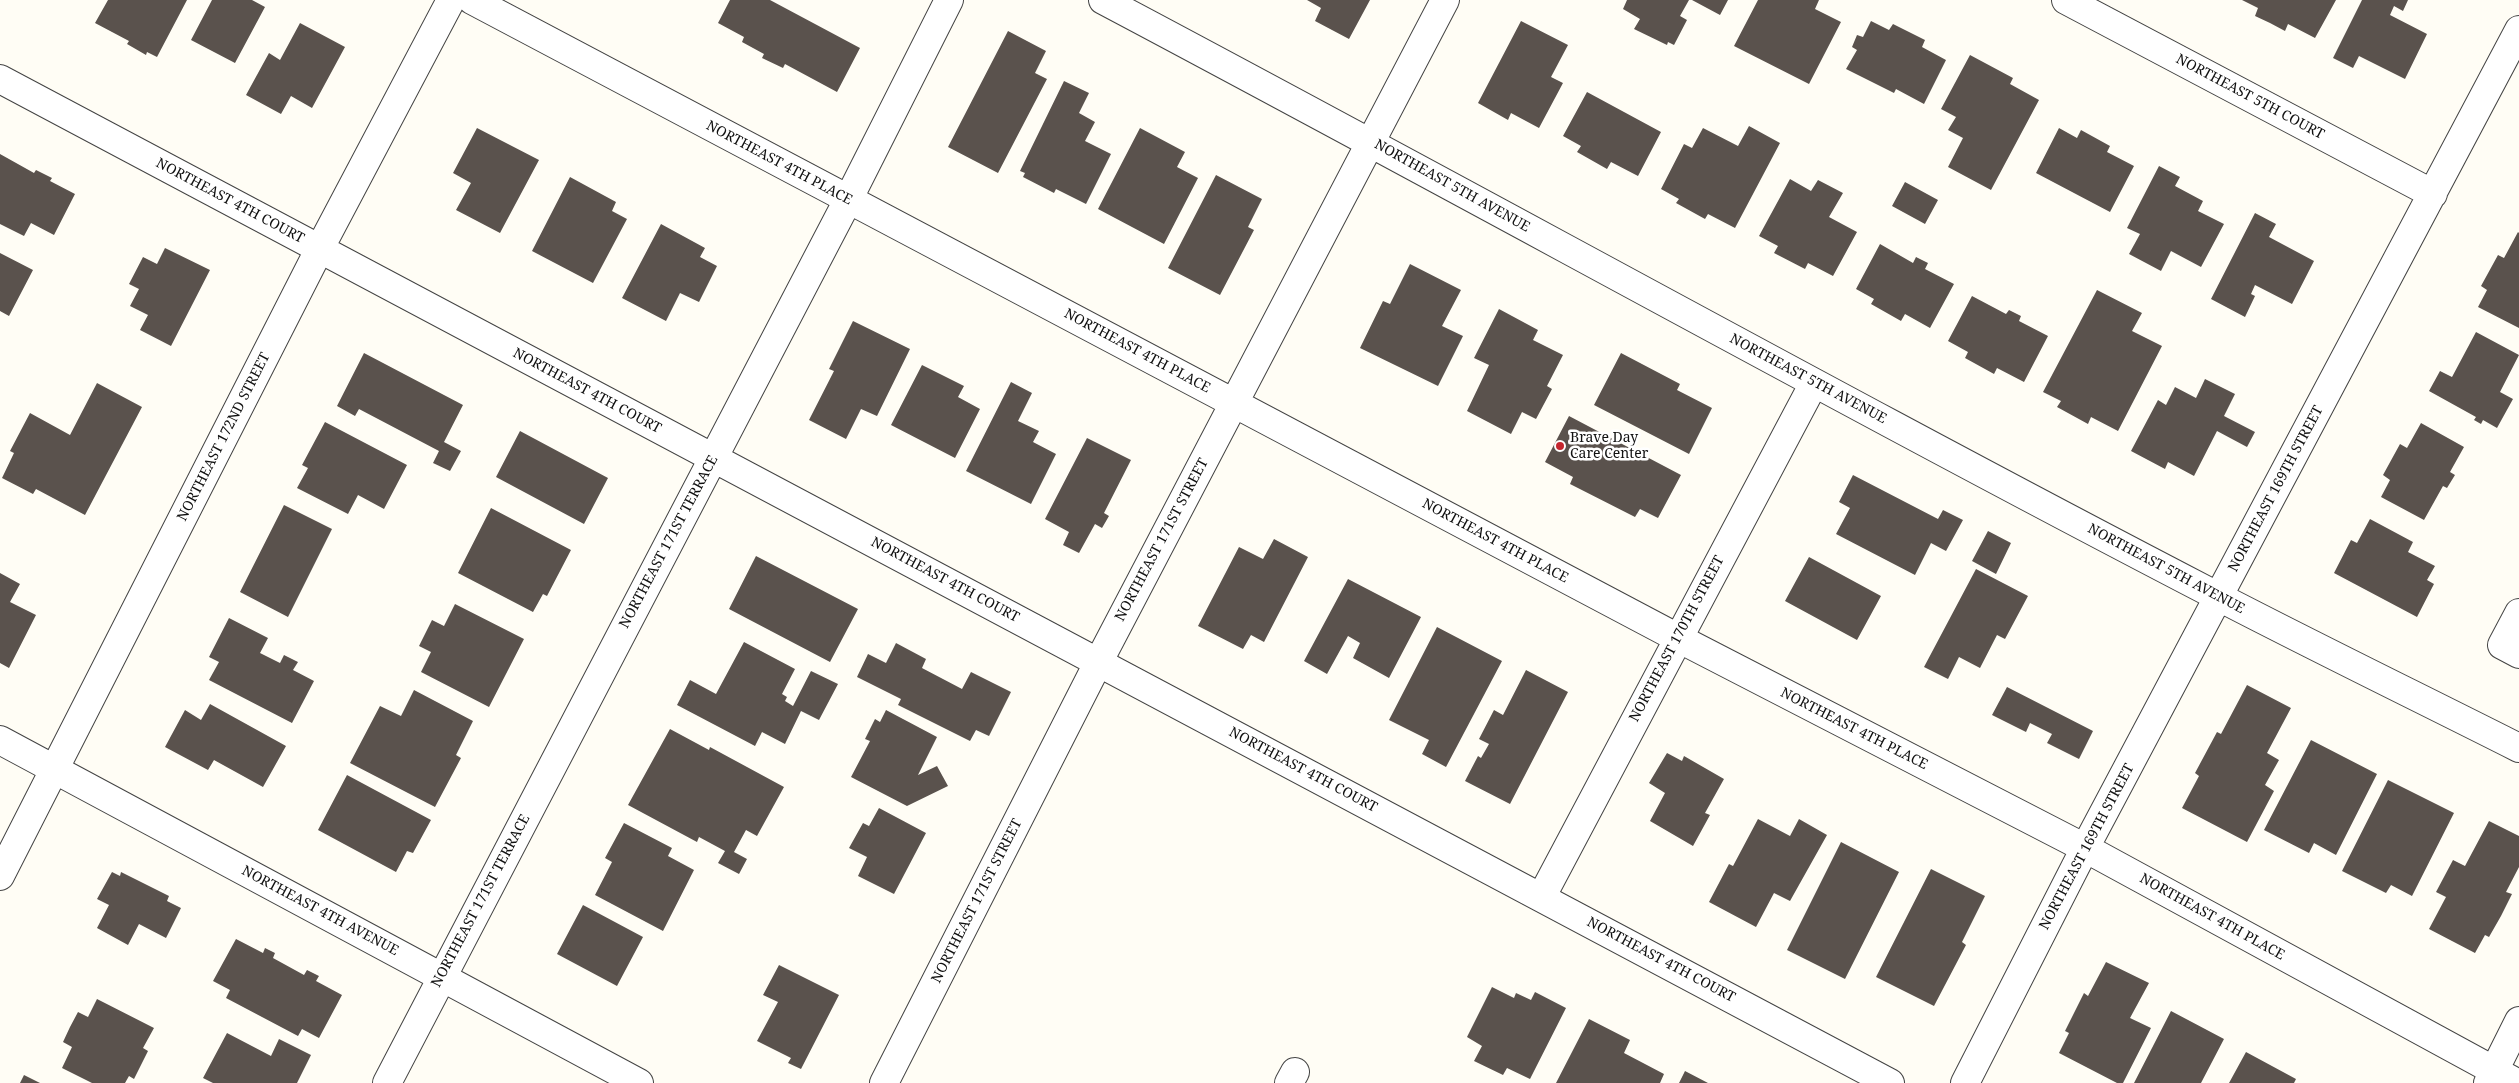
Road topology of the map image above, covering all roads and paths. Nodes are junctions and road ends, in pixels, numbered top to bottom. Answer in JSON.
{"nodes":[{"id":1,"x":451,"y":0,"type":"edge"},
{"id":2,"x":472,"y":0,"type":"edge"},
{"id":3,"x":949,"y":0,"type":"edge"},
{"id":4,"x":1103,"y":0,"type":"edge"},
{"id":5,"x":1445,"y":0,"type":"edge"},
{"id":6,"x":2066,"y":0,"type":"edge"},
{"id":7,"x":2519,"y":30,"type":"edge"},
{"id":8,"x":0,"y":79,"type":"edge"},
{"id":9,"x":1370,"y":142,"type":"junction"},
{"id":10,"x":2433,"y":194,"type":"junction"},
{"id":11,"x":848,"y":200,"type":"junction"},
{"id":12,"x":320,"y":248,"type":"junction"},
{"id":13,"x":1814,"y":383,"type":"junction"},
{"id":14,"x":1234,"y":402,"type":"junction"},
{"id":15,"x":713,"y":458,"type":"junction"},
{"id":16,"x":2219,"y":597,"type":"junction"},
{"id":17,"x":2519,"y":613,"type":"edge"},
{"id":18,"x":1678,"y":638,"type":"junction"},
{"id":19,"x":2519,"y":654,"type":"edge"},
{"id":20,"x":1099,"y":661,"type":"junction"},
{"id":21,"x":0,"y":740,"type":"edge"},
{"id":22,"x":2519,"y":748,"type":"edge"},
{"id":23,"x":55,"y":769,"type":"junction"},
{"id":24,"x":2085,"y":848,"type":"junction"},
{"id":25,"x":0,"y":876,"type":"edge"},
{"id":26,"x":1542,"y":896,"type":"junction"},
{"id":27,"x":441,"y":976,"type":"junction"},
{"id":28,"x":2519,"y":1020,"type":"edge"},
{"id":29,"x":2500,"y":1079,"type":"edge"},
{"id":30,"x":387,"y":1083,"type":"edge"},
{"id":31,"x":639,"y":1083,"type":"edge"},
{"id":32,"x":884,"y":1083,"type":"edge"},
{"id":33,"x":1890,"y":1083,"type":"edge"},
{"id":34,"x":1965,"y":1083,"type":"edge"}],
"edges":[{"from":1,"to":12,"type":"street","name":"NORTHEAST 172ND STREET"},
{"from":2,"to":11,"type":"street","name":"NORTHEAST 4TH PLACE"},
{"from":3,"to":11,"type":"street","name":"NORTHEAST 171ST TERRACE"},
{"from":4,"to":9,"type":"street","name":"NORTHEAST 5TH AVENUE"},
{"from":5,"to":9,"type":"street","name":"NORTHEAST 171ST STREET"},
{"from":6,"to":10,"type":"street","name":"NORTHEAST 5TH COURT"},
{"from":7,"to":10,"type":"street","name":"NORTHEAST 169TH STREET"},
{"from":8,"to":12,"type":"street","name":"NORTHEAST 4TH COURT"},
{"from":9,"to":13,"type":"street","name":"NORTHEAST 5TH AVENUE"},
{"from":9,"to":14,"type":"street","name":"NORTHEAST 171ST STREET"},
{"from":10,"to":16,"type":"street","name":"NORTHEAST 169TH STREET"},
{"from":11,"to":14,"type":"street","name":"NORTHEAST 4TH PLACE"},
{"from":11,"to":15,"type":"street","name":"NORTHEAST 171ST TERRACE"},
{"from":12,"to":15,"type":"street","name":"NORTHEAST 4TH COURT"},
{"from":12,"to":23,"type":"street","name":"NORTHEAST 172ND STREET"},
{"from":13,"to":16,"type":"street","name":"NORTHEAST 5TH AVENUE"},
{"from":13,"to":18,"type":"street","name":"NORTHEAST 170TH STREET"},
{"from":14,"to":18,"type":"street","name":"NORTHEAST 4TH PLACE"},
{"from":14,"to":20,"type":"street","name":"NORTHEAST 171ST STREET"},
{"from":15,"to":20,"type":"street","name":"NORTHEAST 4TH COURT"},
{"from":15,"to":27,"type":"street","name":"NORTHEAST 171ST TERRACE"},
{"from":16,"to":22,"type":"street","name":"NORTHEAST 5TH AVENUE"},
{"from":16,"to":24,"type":"street","name":"NORTHEAST 169TH STREET"},
{"from":17,"to":19,"type":"street"},
{"from":18,"to":24,"type":"street","name":"NORTHEAST 4TH PLACE"},
{"from":18,"to":26,"type":"street","name":"NORTHEAST 170TH STREET"},
{"from":20,"to":26,"type":"street","name":"NORTHEAST 4TH COURT"},
{"from":20,"to":32,"type":"street","name":"NORTHEAST 171ST STREET"},
{"from":21,"to":23,"type":"street","name":"NORTHEAST 4TH AVENUE"},
{"from":23,"to":25,"type":"street","name":"NORTHEAST 172ND STREET"},
{"from":23,"to":27,"type":"street","name":"NORTHEAST 4TH AVENUE"},
{"from":24,"to":29,"type":"street","name":"NORTHEAST 4TH PLACE"},
{"from":24,"to":34,"type":"street","name":"NORTHEAST 169TH STREET"},
{"from":26,"to":33,"type":"street","name":"NORTHEAST 4TH COURT"},
{"from":27,"to":30,"type":"street","name":"NORTHEAST 171ST TERRACE"},
{"from":27,"to":31,"type":"street","name":"NORTHEAST 4TH AVENUE"},
{"from":28,"to":29,"type":"street"}]}
